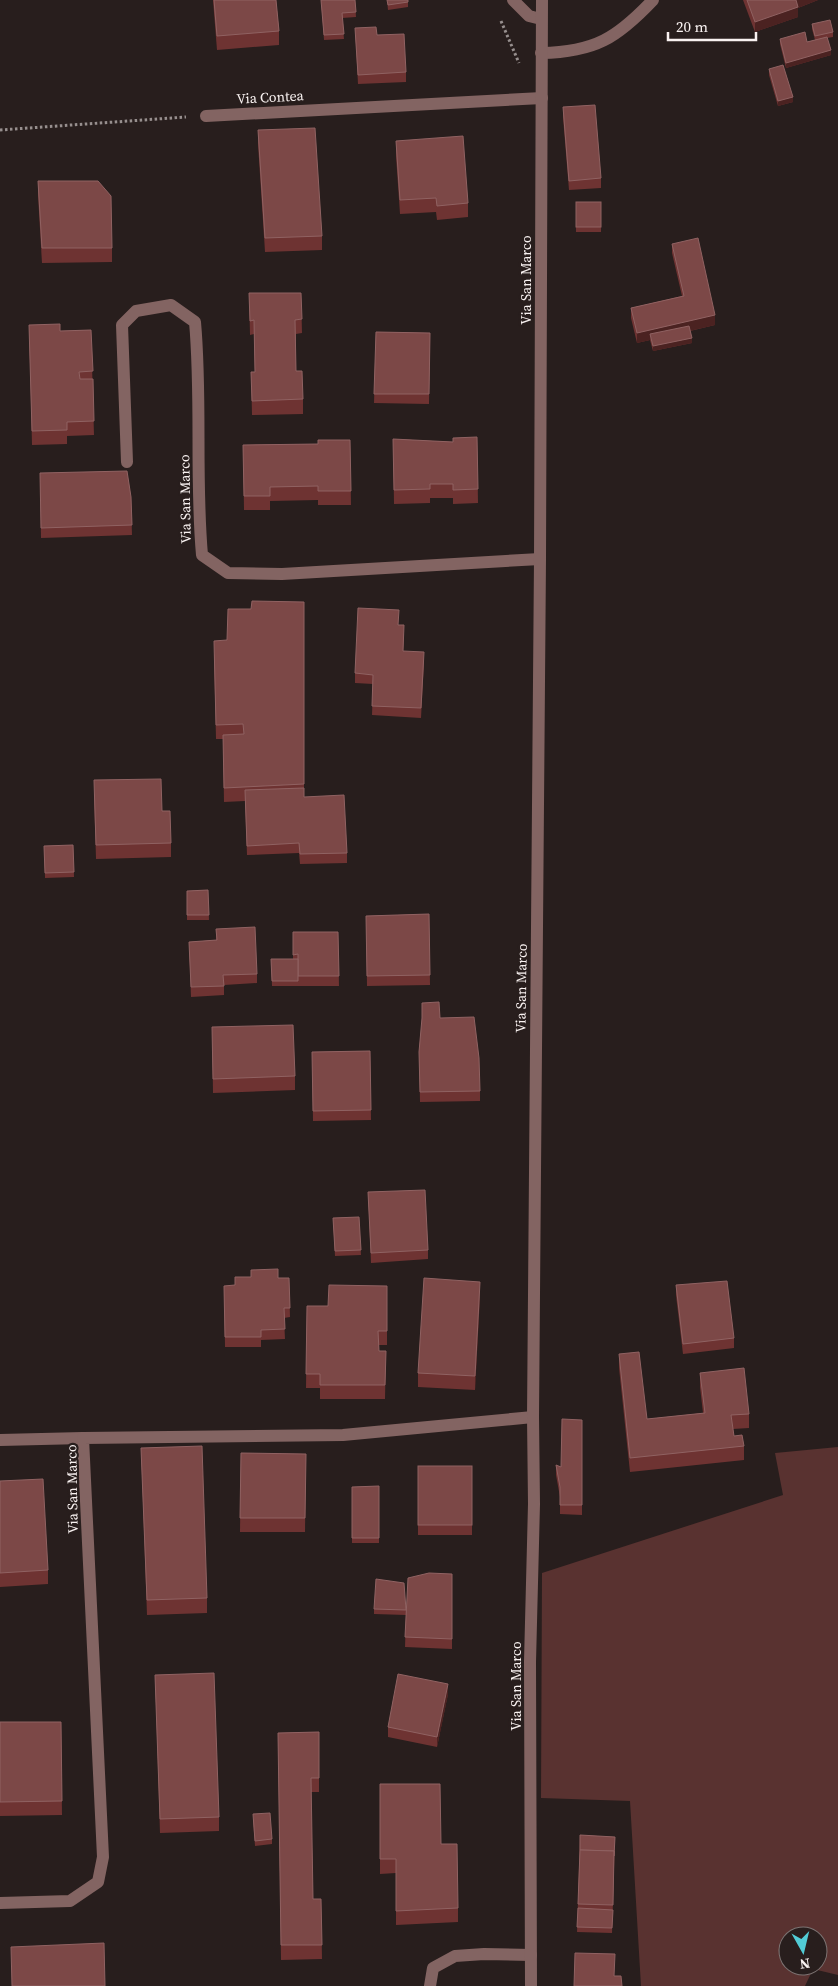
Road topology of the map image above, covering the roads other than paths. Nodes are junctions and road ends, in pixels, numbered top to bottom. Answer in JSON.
{"nodes":[{"id":1,"x":513,"y":0,"type":"edge"},
{"id":2,"x":542,"y":0,"type":"edge"},
{"id":3,"x":653,"y":0,"type":"edge"},
{"id":4,"x":542,"y":19,"type":"junction"},
{"id":5,"x":541,"y":53,"type":"junction"},
{"id":6,"x":542,"y":98,"type":"junction"},
{"id":7,"x":206,"y":116,"type":"road end"},
{"id":8,"x":127,"y":462,"type":"dead end"},
{"id":9,"x":540,"y":559,"type":"junction"},
{"id":10,"x":533,"y":1417,"type":"junction"},
{"id":11,"x":83,"y":1438,"type":"junction"},
{"id":12,"x":0,"y":1440,"type":"edge"},
{"id":13,"x":0,"y":1903,"type":"edge"},
{"id":14,"x":531,"y":1956,"type":"junction"},
{"id":15,"x":430,"y":1986,"type":"edge"},
{"id":16,"x":531,"y":1986,"type":"edge"}],
"edges":[{"from":1,"to":4,"type":"street"},
{"from":2,"to":4,"type":"street","name":"Via San Marco"},
{"from":3,"to":5,"type":"street"},
{"from":4,"to":5,"type":"street","name":"Via San Marco"},
{"from":5,"to":6,"type":"street","name":"Via San Marco"},
{"from":6,"to":7,"type":"street","name":"Via Contea"},
{"from":6,"to":9,"type":"street","name":"Via San Marco"},
{"from":8,"to":9,"type":"street","name":"Via San Marco"},
{"from":9,"to":10,"type":"street","name":"Via San Marco"},
{"from":10,"to":11,"type":"street","name":"Via San Marco"},
{"from":10,"to":14,"type":"street","name":"Via San Marco"},
{"from":11,"to":12,"type":"street"},
{"from":11,"to":13,"type":"street","name":"Via San Marco"},
{"from":14,"to":15,"type":"street"},
{"from":14,"to":16,"type":"street","name":"Via San Marco"}]}
